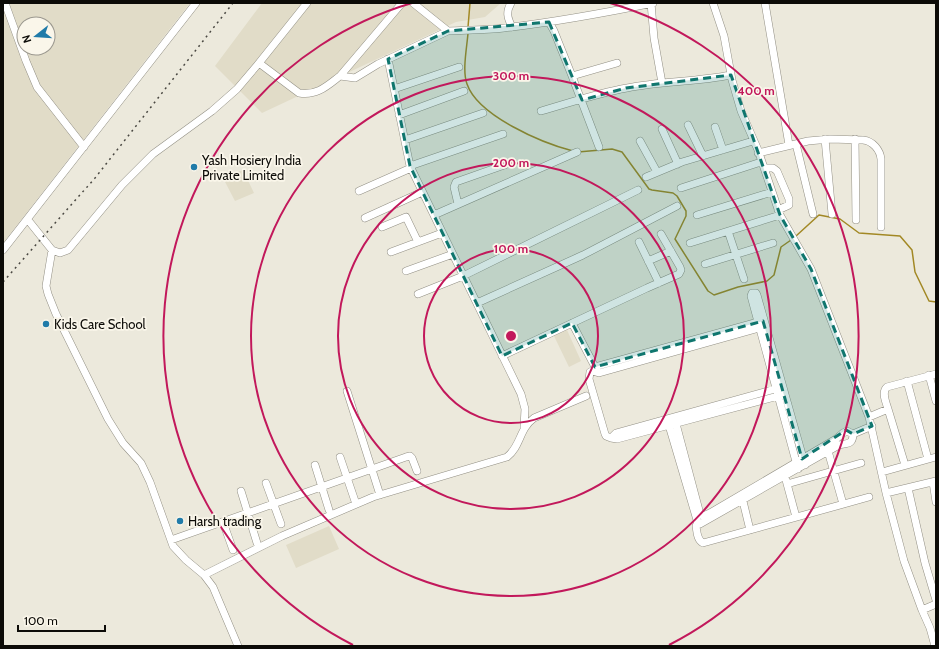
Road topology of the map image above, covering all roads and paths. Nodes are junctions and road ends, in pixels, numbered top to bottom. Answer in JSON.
{"nodes":[{"id":1,"x":5,"y":3,"type":"edge"},
{"id":2,"x":196,"y":3,"type":"edge"},
{"id":3,"x":307,"y":3,"type":"edge"},
{"id":4,"x":402,"y":3,"type":"edge"},
{"id":5,"x":413,"y":3,"type":"edge"},
{"id":6,"x":511,"y":3,"type":"edge"},
{"id":7,"x":652,"y":3,"type":"edge"},
{"id":8,"x":713,"y":3,"type":"edge"},
{"id":9,"x":765,"y":3,"type":"edge"},
{"id":10,"x":549,"y":22,"type":"junction"},
{"id":11,"x":512,"y":26,"type":"junction"},
{"id":12,"x":448,"y":31,"type":"junction"},
{"id":13,"x":388,"y":59,"type":"junction"},
{"id":14,"x":260,"y":63,"type":"junction"},
{"id":15,"x":617,"y":63,"type":"dead end"},
{"id":16,"x":460,"y":67,"type":"dead end"},
{"id":17,"x":731,"y":74,"type":"junction"},
{"id":18,"x":340,"y":76,"type":"junction"},
{"id":19,"x":572,"y":76,"type":"junction"},
{"id":20,"x":662,"y":83,"type":"junction"},
{"id":21,"x":394,"y":89,"type":"junction"},
{"id":22,"x":464,"y":91,"type":"dead end"},
{"id":23,"x":582,"y":100,"type":"junction"},
{"id":24,"x":541,"y":110,"type":"dead end"},
{"id":25,"x":483,"y":113,"type":"dead end"},
{"id":26,"x":399,"y":115,"type":"junction"},
{"id":27,"x":688,"y":125,"type":"dead end"},
{"id":28,"x":715,"y":127,"type":"dead end"},
{"id":29,"x":662,"y":129,"type":"dead end"},
{"id":30,"x":503,"y":134,"type":"dead end"},
{"id":31,"x":825,"y":139,"type":"junction"},
{"id":32,"x":855,"y":139,"type":"junction"},
{"id":33,"x":405,"y":140,"type":"junction"},
{"id":34,"x":640,"y":141,"type":"dead end"},
{"id":35,"x":753,"y":141,"type":"junction"},
{"id":36,"x":796,"y":144,"type":"junction"},
{"id":37,"x":789,"y":145,"type":"junction"},
{"id":38,"x":84,"y":147,"type":"junction"},
{"id":39,"x":599,"y":147,"type":"dead end"},
{"id":40,"x":723,"y":150,"type":"junction"},
{"id":41,"x":577,"y":152,"type":"dead end"},
{"id":42,"x":758,"y":153,"type":"junction"},
{"id":43,"x":703,"y":156,"type":"junction"},
{"id":44,"x":513,"y":162,"type":"dead end"},
{"id":45,"x":678,"y":164,"type":"junction"},
{"id":46,"x":762,"y":165,"type":"junction"},
{"id":47,"x":410,"y":167,"type":"junction"},
{"id":48,"x":657,"y":172,"type":"junction"},
{"id":49,"x":646,"y":177,"type":"dead end"},
{"id":50,"x":681,"y":188,"type":"dead end"},
{"id":51,"x":638,"y":190,"type":"dead end"},
{"id":52,"x":359,"y":191,"type":"dead end"},
{"id":53,"x":422,"y":191,"type":"junction"},
{"id":54,"x":772,"y":192,"type":"junction"},
{"id":55,"x":458,"y":204,"type":"junction"},
{"id":56,"x":677,"y":206,"type":"dead end"},
{"id":57,"x":779,"y":212,"type":"junction"},
{"id":58,"x":697,"y":214,"type":"dead end"},
{"id":59,"x":813,"y":214,"type":"dead end"},
{"id":60,"x":832,"y":214,"type":"dead end"},
{"id":61,"x":434,"y":215,"type":"junction"},
{"id":62,"x":365,"y":218,"type":"dead end"},
{"id":63,"x":28,"y":220,"type":"junction"},
{"id":64,"x":856,"y":220,"type":"dead end"},
{"id":65,"x":382,"y":227,"type":"dead end"},
{"id":66,"x":881,"y":227,"type":"dead end"},
{"id":67,"x":728,"y":231,"type":"junction"},
{"id":68,"x":442,"y":233,"type":"junction"},
{"id":69,"x":661,"y":234,"type":"dead end"},
{"id":70,"x":418,"y":242,"type":"junction"},
{"id":71,"x":639,"y":242,"type":"dead end"},
{"id":72,"x":690,"y":243,"type":"dead end"},
{"id":73,"x":773,"y":243,"type":"dead end"},
{"id":74,"x":3,"y":250,"type":"edge"},
{"id":75,"x":52,"y":250,"type":"junction"},
{"id":76,"x":671,"y":251,"type":"junction"},
{"id":77,"x":391,"y":252,"type":"dead end"},
{"id":78,"x":452,"y":254,"type":"junction"},
{"id":79,"x":736,"y":255,"type":"junction"},
{"id":80,"x":648,"y":261,"type":"junction"},
{"id":81,"x":705,"y":264,"type":"dead end"},
{"id":82,"x":406,"y":271,"type":"dead end"},
{"id":83,"x":463,"y":276,"type":"junction"},
{"id":84,"x":744,"y":279,"type":"dead end"},
{"id":85,"x":659,"y":283,"type":"junction"},
{"id":86,"x":418,"y":294,"type":"dead end"},
{"id":87,"x":477,"y":303,"type":"junction"},
{"id":88,"x":572,"y":323,"type":"junction"},
{"id":89,"x":502,"y":356,"type":"junction"},
{"id":90,"x":594,"y":369,"type":"junction"},
{"id":91,"x":932,"y":374,"type":"edge"},
{"id":92,"x":906,"y":381,"type":"junction"},
{"id":93,"x":347,"y":391,"type":"dead end"},
{"id":94,"x":780,"y":392,"type":"junction"},
{"id":95,"x":586,"y":396,"type":"dead end"},
{"id":96,"x":936,"y":401,"type":"edge"},
{"id":97,"x":888,"y":409,"type":"junction"},
{"id":98,"x":869,"y":417,"type":"junction"},
{"id":99,"x":672,"y":421,"type":"junction"},
{"id":100,"x":872,"y":426,"type":"junction"},
{"id":101,"x":524,"y":427,"type":"junction"},
{"id":102,"x":853,"y":434,"type":"junction"},
{"id":103,"x":828,"y":451,"type":"junction"},
{"id":104,"x":340,"y":457,"type":"dead end"},
{"id":105,"x":936,"y":457,"type":"edge"},
{"id":106,"x":928,"y":459,"type":"junction"},
{"id":107,"x":861,"y":463,"type":"dead end"},
{"id":108,"x":800,"y":464,"type":"junction"},
{"id":109,"x":315,"y":465,"type":"dead end"},
{"id":110,"x":905,"y":465,"type":"junction"},
{"id":111,"x":372,"y":469,"type":"junction"},
{"id":112,"x":417,"y":471,"type":"dead end"},
{"id":113,"x":834,"y":471,"type":"junction"},
{"id":114,"x":882,"y":472,"type":"junction"},
{"id":115,"x":784,"y":474,"type":"junction"},
{"id":116,"x":347,"y":478,"type":"junction"},
{"id":117,"x":934,"y":481,"type":"edge"},
{"id":118,"x":266,"y":484,"type":"dead end"},
{"id":119,"x":787,"y":484,"type":"junction"},
{"id":120,"x":322,"y":486,"type":"junction"},
{"id":121,"x":908,"y":488,"type":"junction"},
{"id":122,"x":241,"y":490,"type":"dead end"},
{"id":123,"x":886,"y":493,"type":"junction"},
{"id":124,"x":380,"y":495,"type":"junction"},
{"id":125,"x":869,"y":497,"type":"dead end"},
{"id":126,"x":742,"y":498,"type":"junction"},
{"id":127,"x":936,"y":502,"type":"edge"},
{"id":128,"x":273,"y":504,"type":"junction"},
{"id":129,"x":356,"y":504,"type":"junction"},
{"id":130,"x":843,"y":504,"type":"junction"},
{"id":131,"x":329,"y":510,"type":"dead end"},
{"id":132,"x":248,"y":513,"type":"junction"},
{"id":133,"x":796,"y":517,"type":"junction"},
{"id":134,"x":222,"y":522,"type":"junction"},
{"id":135,"x":698,"y":522,"type":"junction"},
{"id":136,"x":281,"y":524,"type":"dead end"},
{"id":137,"x":750,"y":530,"type":"junction"},
{"id":138,"x":171,"y":540,"type":"junction"},
{"id":139,"x":257,"y":543,"type":"dead end"},
{"id":140,"x":233,"y":550,"type":"dead end"},
{"id":141,"x":204,"y":575,"type":"junction"},
{"id":142,"x":936,"y":600,"type":"edge"},
{"id":143,"x":936,"y":604,"type":"edge"},
{"id":144,"x":922,"y":610,"type":"junction"},
{"id":145,"x":238,"y":646,"type":"edge"},
{"id":146,"x":935,"y":646,"type":"edge"}],
"edges":[{"from":1,"to":38,"type":"street"},
{"from":2,"to":38,"type":"street"},
{"from":3,"to":14,"type":"street"},
{"from":4,"to":18,"type":"street"},
{"from":5,"to":12,"type":"street"},
{"from":6,"to":11,"type":"street"},
{"from":7,"to":10,"type":"street"},
{"from":7,"to":20,"type":"street"},
{"from":8,"to":17,"type":"street"},
{"from":9,"to":37,"type":"street"},
{"from":10,"to":11,"type":"street"},
{"from":10,"to":19,"type":"street"},
{"from":11,"to":12,"type":"street"},
{"from":12,"to":13,"type":"street"},
{"from":13,"to":18,"type":"street"},
{"from":13,"to":21,"type":"street"},
{"from":14,"to":18,"type":"street"},
{"from":14,"to":75,"type":"street"},
{"from":15,"to":19,"type":"street"},
{"from":16,"to":21,"type":"street"},
{"from":17,"to":20,"type":"street"},
{"from":17,"to":35,"type":"street"},
{"from":19,"to":23,"type":"street"},
{"from":20,"to":23,"type":"street"},
{"from":21,"to":26,"type":"street"},
{"from":22,"to":26,"type":"street"},
{"from":23,"to":24,"type":"street"},
{"from":23,"to":39,"type":"street"},
{"from":25,"to":33,"type":"street"},
{"from":26,"to":33,"type":"street"},
{"from":27,"to":43,"type":"street"},
{"from":28,"to":40,"type":"street"},
{"from":29,"to":45,"type":"street"},
{"from":30,"to":47,"type":"street"},
{"from":31,"to":32,"type":"street"},
{"from":31,"to":36,"type":"street"},
{"from":31,"to":60,"type":"street"},
{"from":32,"to":64,"type":"street"},
{"from":32,"to":66,"type":"street"},
{"from":33,"to":47,"type":"street"},
{"from":34,"to":48,"type":"street"},
{"from":35,"to":40,"type":"street"},
{"from":35,"to":42,"type":"street"},
{"from":36,"to":37,"type":"street"},
{"from":36,"to":59,"type":"street"},
{"from":37,"to":42,"type":"street"},
{"from":38,"to":63,"type":"street"},
{"from":40,"to":43,"type":"street"},
{"from":41,"to":55,"type":"street"},
{"from":42,"to":46,"type":"street"},
{"from":43,"to":45,"type":"street"},
{"from":44,"to":55,"type":"street"},
{"from":45,"to":48,"type":"street"},
{"from":46,"to":50,"type":"street"},
{"from":46,"to":54,"type":"street"},
{"from":46,"to":57,"type":"street"},
{"from":47,"to":52,"type":"street"},
{"from":47,"to":53,"type":"street"},
{"from":48,"to":49,"type":"street"},
{"from":51,"to":83,"type":"street"},
{"from":53,"to":61,"type":"street"},
{"from":53,"to":62,"type":"street"},
{"from":54,"to":57,"type":"street"},
{"from":54,"to":58,"type":"street"},
{"from":55,"to":61,"type":"street"},
{"from":56,"to":87,"type":"street"},
{"from":57,"to":67,"type":"street"},
{"from":57,"to":98,"type":"street"},
{"from":61,"to":68,"type":"street"},
{"from":63,"to":74,"type":"street"},
{"from":63,"to":75,"type":"street"},
{"from":65,"to":70,"type":"street"},
{"from":67,"to":72,"type":"street"},
{"from":67,"to":79,"type":"street"},
{"from":68,"to":70,"type":"street"},
{"from":68,"to":78,"type":"street"},
{"from":69,"to":76,"type":"street"},
{"from":70,"to":77,"type":"street"},
{"from":71,"to":80,"type":"street"},
{"from":73,"to":79,"type":"street"},
{"from":75,"to":138,"type":"street"},
{"from":76,"to":80,"type":"street"},
{"from":76,"to":85,"type":"street"},
{"from":78,"to":82,"type":"street"},
{"from":78,"to":83,"type":"street"},
{"from":79,"to":81,"type":"street"},
{"from":79,"to":84,"type":"street"},
{"from":80,"to":85,"type":"street"},
{"from":83,"to":86,"type":"street"},
{"from":83,"to":87,"type":"street"},
{"from":85,"to":88,"type":"street"},
{"from":87,"to":89,"type":"street"},
{"from":88,"to":89,"type":"street"},
{"from":88,"to":90,"type":"street"},
{"from":89,"to":101,"type":"street"},
{"from":90,"to":94,"type":"street"},
{"from":90,"to":99,"type":"street"},
{"from":91,"to":92,"type":"street"},
{"from":91,"to":96,"type":"street"},
{"from":92,"to":97,"type":"street"},
{"from":92,"to":106,"type":"street"},
{"from":93,"to":111,"type":"street"},
{"from":94,"to":99,"type":"street"},
{"from":94,"to":108,"type":"street"},
{"from":95,"to":101,"type":"street"},
{"from":97,"to":98,"type":"street"},
{"from":97,"to":110,"type":"street"},
{"from":98,"to":100,"type":"street"},
{"from":99,"to":126,"type":"street"},
{"from":99,"to":135,"type":"street"},
{"from":100,"to":102,"type":"street"},
{"from":100,"to":114,"type":"street"},
{"from":101,"to":124,"type":"street"},
{"from":102,"to":103,"type":"street"},
{"from":102,"to":108,"type":"street"},
{"from":103,"to":108,"type":"street"},
{"from":103,"to":113,"type":"street"},
{"from":104,"to":116,"type":"street"},
{"from":105,"to":106,"type":"street"},
{"from":106,"to":110,"type":"street"},
{"from":107,"to":113,"type":"street"},
{"from":108,"to":115,"type":"street"},
{"from":109,"to":120,"type":"street"},
{"from":110,"to":114,"type":"street"},
{"from":111,"to":112,"type":"street"},
{"from":111,"to":116,"type":"street"},
{"from":111,"to":124,"type":"street"},
{"from":113,"to":119,"type":"street"},
{"from":113,"to":130,"type":"street"},
{"from":114,"to":123,"type":"street"},
{"from":115,"to":119,"type":"street"},
{"from":115,"to":126,"type":"street"},
{"from":116,"to":120,"type":"street"},
{"from":116,"to":129,"type":"street"},
{"from":117,"to":121,"type":"street"},
{"from":117,"to":127,"type":"street"},
{"from":118,"to":128,"type":"street"},
{"from":119,"to":133,"type":"street"},
{"from":120,"to":128,"type":"street"},
{"from":120,"to":131,"type":"street"},
{"from":121,"to":123,"type":"street"},
{"from":121,"to":142,"type":"street"},
{"from":122,"to":132,"type":"street"},
{"from":123,"to":144,"type":"street"},
{"from":124,"to":129,"type":"street"},
{"from":125,"to":130,"type":"street"},
{"from":126,"to":135,"type":"street"},
{"from":126,"to":137,"type":"street"},
{"from":128,"to":132,"type":"street"},
{"from":128,"to":136,"type":"street"},
{"from":129,"to":141,"type":"street"},
{"from":130,"to":133,"type":"street"},
{"from":132,"to":134,"type":"street"},
{"from":132,"to":139,"type":"street"},
{"from":133,"to":137,"type":"street"},
{"from":134,"to":138,"type":"street"},
{"from":134,"to":140,"type":"street"},
{"from":135,"to":137,"type":"street"},
{"from":138,"to":141,"type":"street"},
{"from":141,"to":145,"type":"street"},
{"from":143,"to":144,"type":"street"},
{"from":144,"to":146,"type":"street"}]}
